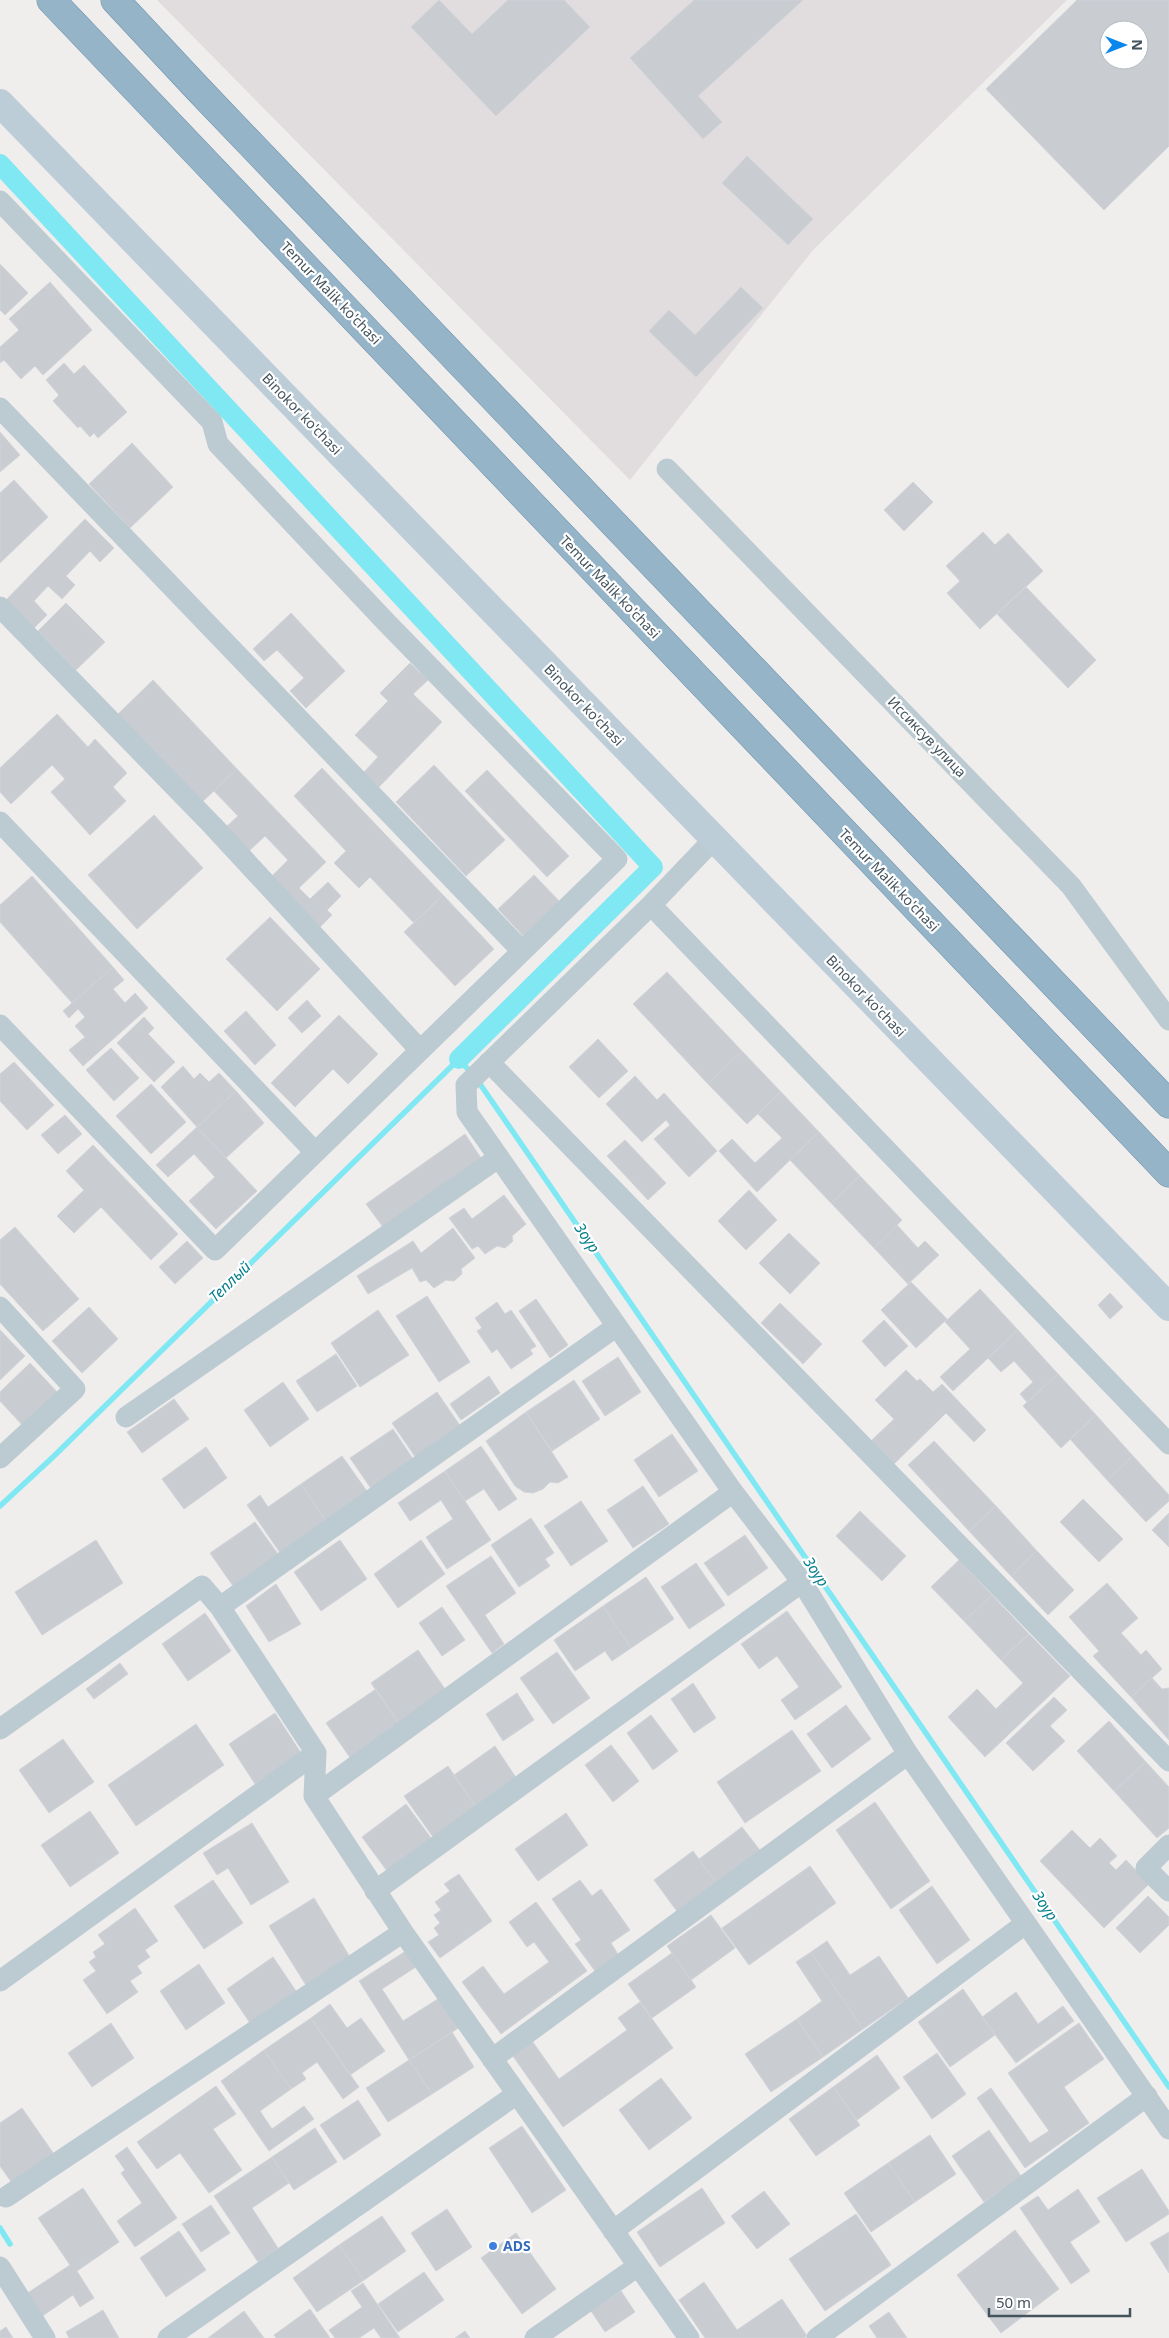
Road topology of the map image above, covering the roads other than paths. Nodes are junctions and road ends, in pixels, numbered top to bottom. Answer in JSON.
{"nodes":[{"id":1,"x":51,"y":0,"type":"edge"},
{"id":2,"x":115,"y":0,"type":"edge"},
{"id":3,"x":0,"y":103,"type":"edge"},
{"id":4,"x":0,"y":201,"type":"edge"},
{"id":5,"x":0,"y":408,"type":"edge"},
{"id":6,"x":668,"y":469,"type":"dead end"},
{"id":7,"x":0,"y":607,"type":"edge"},
{"id":8,"x":0,"y":822,"type":"edge"},
{"id":9,"x":714,"y":839,"type":"junction"},
{"id":10,"x":651,"y":905,"type":"junction"},
{"id":11,"x":522,"y":951,"type":"junction"},
{"id":12,"x":1169,"y":1020,"type":"edge"},
{"id":13,"x":0,"y":1025,"type":"edge"},
{"id":14,"x":420,"y":1050,"type":"junction"},
{"id":15,"x":489,"y":1062,"type":"junction"},
{"id":16,"x":1169,"y":1104,"type":"edge"},
{"id":17,"x":315,"y":1152,"type":"junction"},
{"id":18,"x":498,"y":1158,"type":"junction"},
{"id":19,"x":1169,"y":1173,"type":"edge"},
{"id":20,"x":0,"y":1307,"type":"edge"},
{"id":21,"x":1169,"y":1307,"type":"edge"},
{"id":22,"x":617,"y":1326,"type":"junction"},
{"id":23,"x":126,"y":1417,"type":"dead end"},
{"id":24,"x":1169,"y":1444,"type":"edge"},
{"id":25,"x":0,"y":1458,"type":"edge"},
{"id":26,"x":733,"y":1492,"type":"junction"},
{"id":27,"x":802,"y":1582,"type":"junction"},
{"id":28,"x":220,"y":1607,"type":"junction"},
{"id":29,"x":0,"y":1729,"type":"edge"},
{"id":30,"x":316,"y":1753,"type":"junction"},
{"id":31,"x":908,"y":1754,"type":"junction"},
{"id":32,"x":1169,"y":1761,"type":"edge"},
{"id":33,"x":314,"y":1796,"type":"junction"},
{"id":34,"x":1169,"y":1845,"type":"edge"},
{"id":35,"x":376,"y":1891,"type":"junction"},
{"id":36,"x":1169,"y":1891,"type":"edge"},
{"id":37,"x":1025,"y":1924,"type":"junction"},
{"id":38,"x":403,"y":1932,"type":"junction"},
{"id":39,"x":0,"y":1981,"type":"edge"},
{"id":40,"x":492,"y":2059,"type":"junction"},
{"id":41,"x":517,"y":2094,"type":"junction"},
{"id":42,"x":1147,"y":2096,"type":"junction"},
{"id":43,"x":1169,"y":2129,"type":"edge"},
{"id":44,"x":6,"y":2198,"type":"dead end"},
{"id":45,"x":613,"y":2231,"type":"junction"},
{"id":46,"x":638,"y":2266,"type":"junction"},
{"id":47,"x":0,"y":2267,"type":"edge"},
{"id":48,"x":45,"y":2338,"type":"edge"},
{"id":49,"x":168,"y":2338,"type":"edge"},
{"id":50,"x":535,"y":2338,"type":"edge"},
{"id":51,"x":689,"y":2338,"type":"edge"},
{"id":52,"x":817,"y":2338,"type":"edge"}],
"edges":[{"from":1,"to":19,"type":"highway","name":"Temur Malik ko'chasi"},
{"from":2,"to":16,"type":"highway"},
{"from":3,"to":9,"type":"main road","name":"Binokor ko'chasi"},
{"from":4,"to":11,"type":"street"},
{"from":5,"to":11,"type":"street"},
{"from":6,"to":12,"type":"street","name":"Иссиксув улица"},
{"from":7,"to":14,"type":"street"},
{"from":8,"to":17,"type":"street"},
{"from":9,"to":10,"type":"street"},
{"from":9,"to":21,"type":"main road","name":"Binokor ko'chasi"},
{"from":10,"to":15,"type":"street"},
{"from":10,"to":24,"type":"street"},
{"from":11,"to":14,"type":"street"},
{"from":13,"to":17,"type":"street"},
{"from":14,"to":17,"type":"street"},
{"from":15,"to":18,"type":"street"},
{"from":15,"to":32,"type":"street"},
{"from":18,"to":22,"type":"street"},
{"from":18,"to":23,"type":"street"},
{"from":20,"to":25,"type":"street"},
{"from":22,"to":26,"type":"street"},
{"from":22,"to":28,"type":"street"},
{"from":26,"to":27,"type":"street"},
{"from":26,"to":33,"type":"street"},
{"from":27,"to":31,"type":"street"},
{"from":27,"to":35,"type":"street"},
{"from":28,"to":29,"type":"street"},
{"from":28,"to":30,"type":"street"},
{"from":30,"to":33,"type":"street"},
{"from":30,"to":39,"type":"street"},
{"from":31,"to":37,"type":"street"},
{"from":31,"to":40,"type":"street"},
{"from":33,"to":35,"type":"street"},
{"from":34,"to":36,"type":"street"},
{"from":35,"to":38,"type":"street"},
{"from":37,"to":42,"type":"street"},
{"from":37,"to":45,"type":"street"},
{"from":38,"to":40,"type":"street"},
{"from":38,"to":44,"type":"street"},
{"from":40,"to":41,"type":"street"},
{"from":41,"to":45,"type":"street"},
{"from":41,"to":49,"type":"street"},
{"from":42,"to":43,"type":"street"},
{"from":42,"to":52,"type":"street"},
{"from":45,"to":46,"type":"street"},
{"from":46,"to":50,"type":"street"},
{"from":46,"to":51,"type":"street"},
{"from":47,"to":48,"type":"street"}]}
